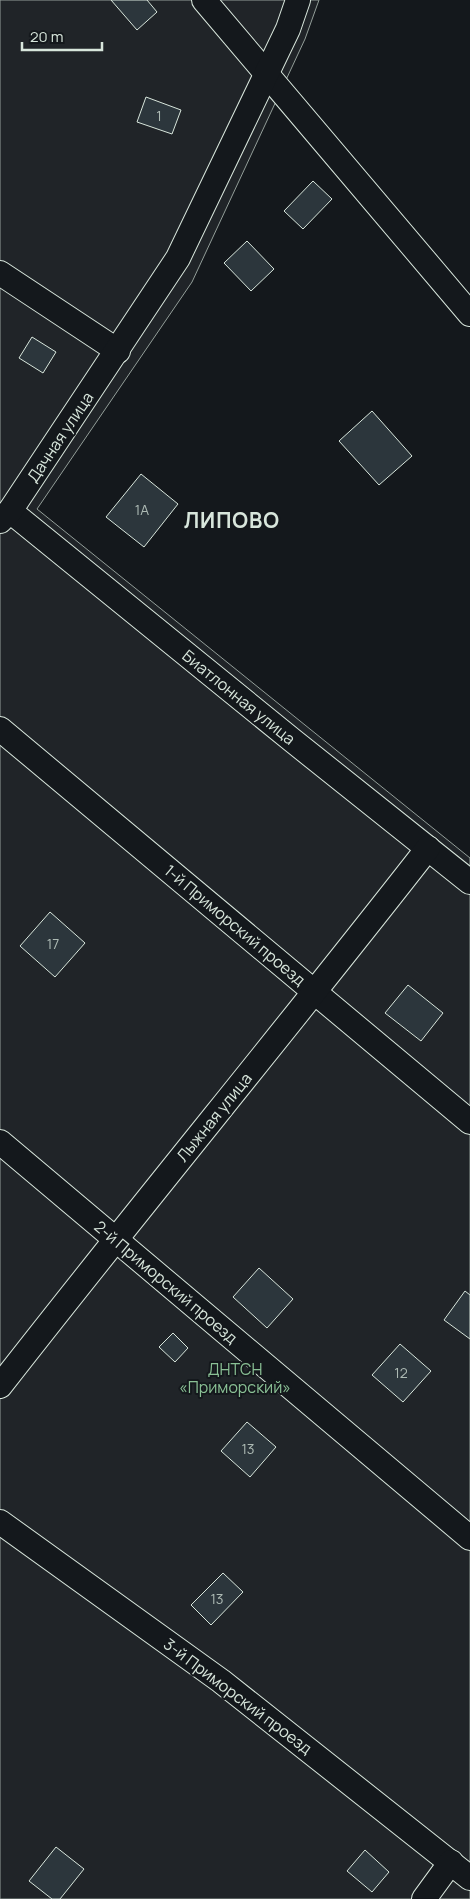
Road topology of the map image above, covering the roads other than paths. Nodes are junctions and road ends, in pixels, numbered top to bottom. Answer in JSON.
{"nodes":[{"id":1,"x":204,"y":0,"type":"edge"},
{"id":2,"x":298,"y":0,"type":"edge"},
{"id":3,"x":267,"y":73,"type":"junction"},
{"id":4,"x":0,"y":273,"type":"edge"},
{"id":5,"x":470,"y":314,"type":"edge"},
{"id":6,"x":118,"y":351,"type":"junction"},
{"id":7,"x":5,"y":516,"type":"edge"},
{"id":8,"x":0,"y":728,"type":"edge"},
{"id":9,"x":428,"y":848,"type":"junction"},
{"id":10,"x":470,"y":882,"type":"edge"},
{"id":11,"x":315,"y":992,"type":"junction"},
{"id":12,"x":470,"y":1122,"type":"edge"},
{"id":13,"x":0,"y":1142,"type":"edge"},
{"id":14,"x":114,"y":1239,"type":"junction"},
{"id":15,"x":0,"y":1386,"type":"edge"},
{"id":16,"x":0,"y":1522,"type":"edge"},
{"id":17,"x":470,"y":1538,"type":"edge"},
{"id":18,"x":451,"y":1862,"type":"junction"},
{"id":19,"x":470,"y":1878,"type":"edge"},
{"id":20,"x":424,"y":1899,"type":"edge"}],
"edges":[{"from":1,"to":3,"type":"street"},
{"from":2,"to":3,"type":"street","name":"Дачная улица"},
{"from":3,"to":5,"type":"street"},
{"from":3,"to":6,"type":"street","name":"Дачная улица"},
{"from":4,"to":6,"type":"street"},
{"from":6,"to":7,"type":"street","name":"Дачная улица"},
{"from":7,"to":9,"type":"street","name":"Биатлонная улица"},
{"from":8,"to":11,"type":"street","name":"1-й Приморский проезд"},
{"from":9,"to":10,"type":"street","name":"Биатлонная улица"},
{"from":9,"to":11,"type":"street","name":"Лыжная улица"},
{"from":11,"to":12,"type":"street","name":"1-й Приморский проезд"},
{"from":11,"to":14,"type":"street","name":"Лыжная улица"},
{"from":13,"to":14,"type":"street","name":"2-й Приморский проезд"},
{"from":14,"to":15,"type":"street","name":"Лыжная улица"},
{"from":14,"to":17,"type":"street","name":"2-й Приморский проезд"},
{"from":16,"to":18,"type":"street","name":"3-й Приморский проезд"},
{"from":18,"to":19,"type":"street","name":"3-й Приморский проезд"},
{"from":18,"to":20,"type":"street"}]}
